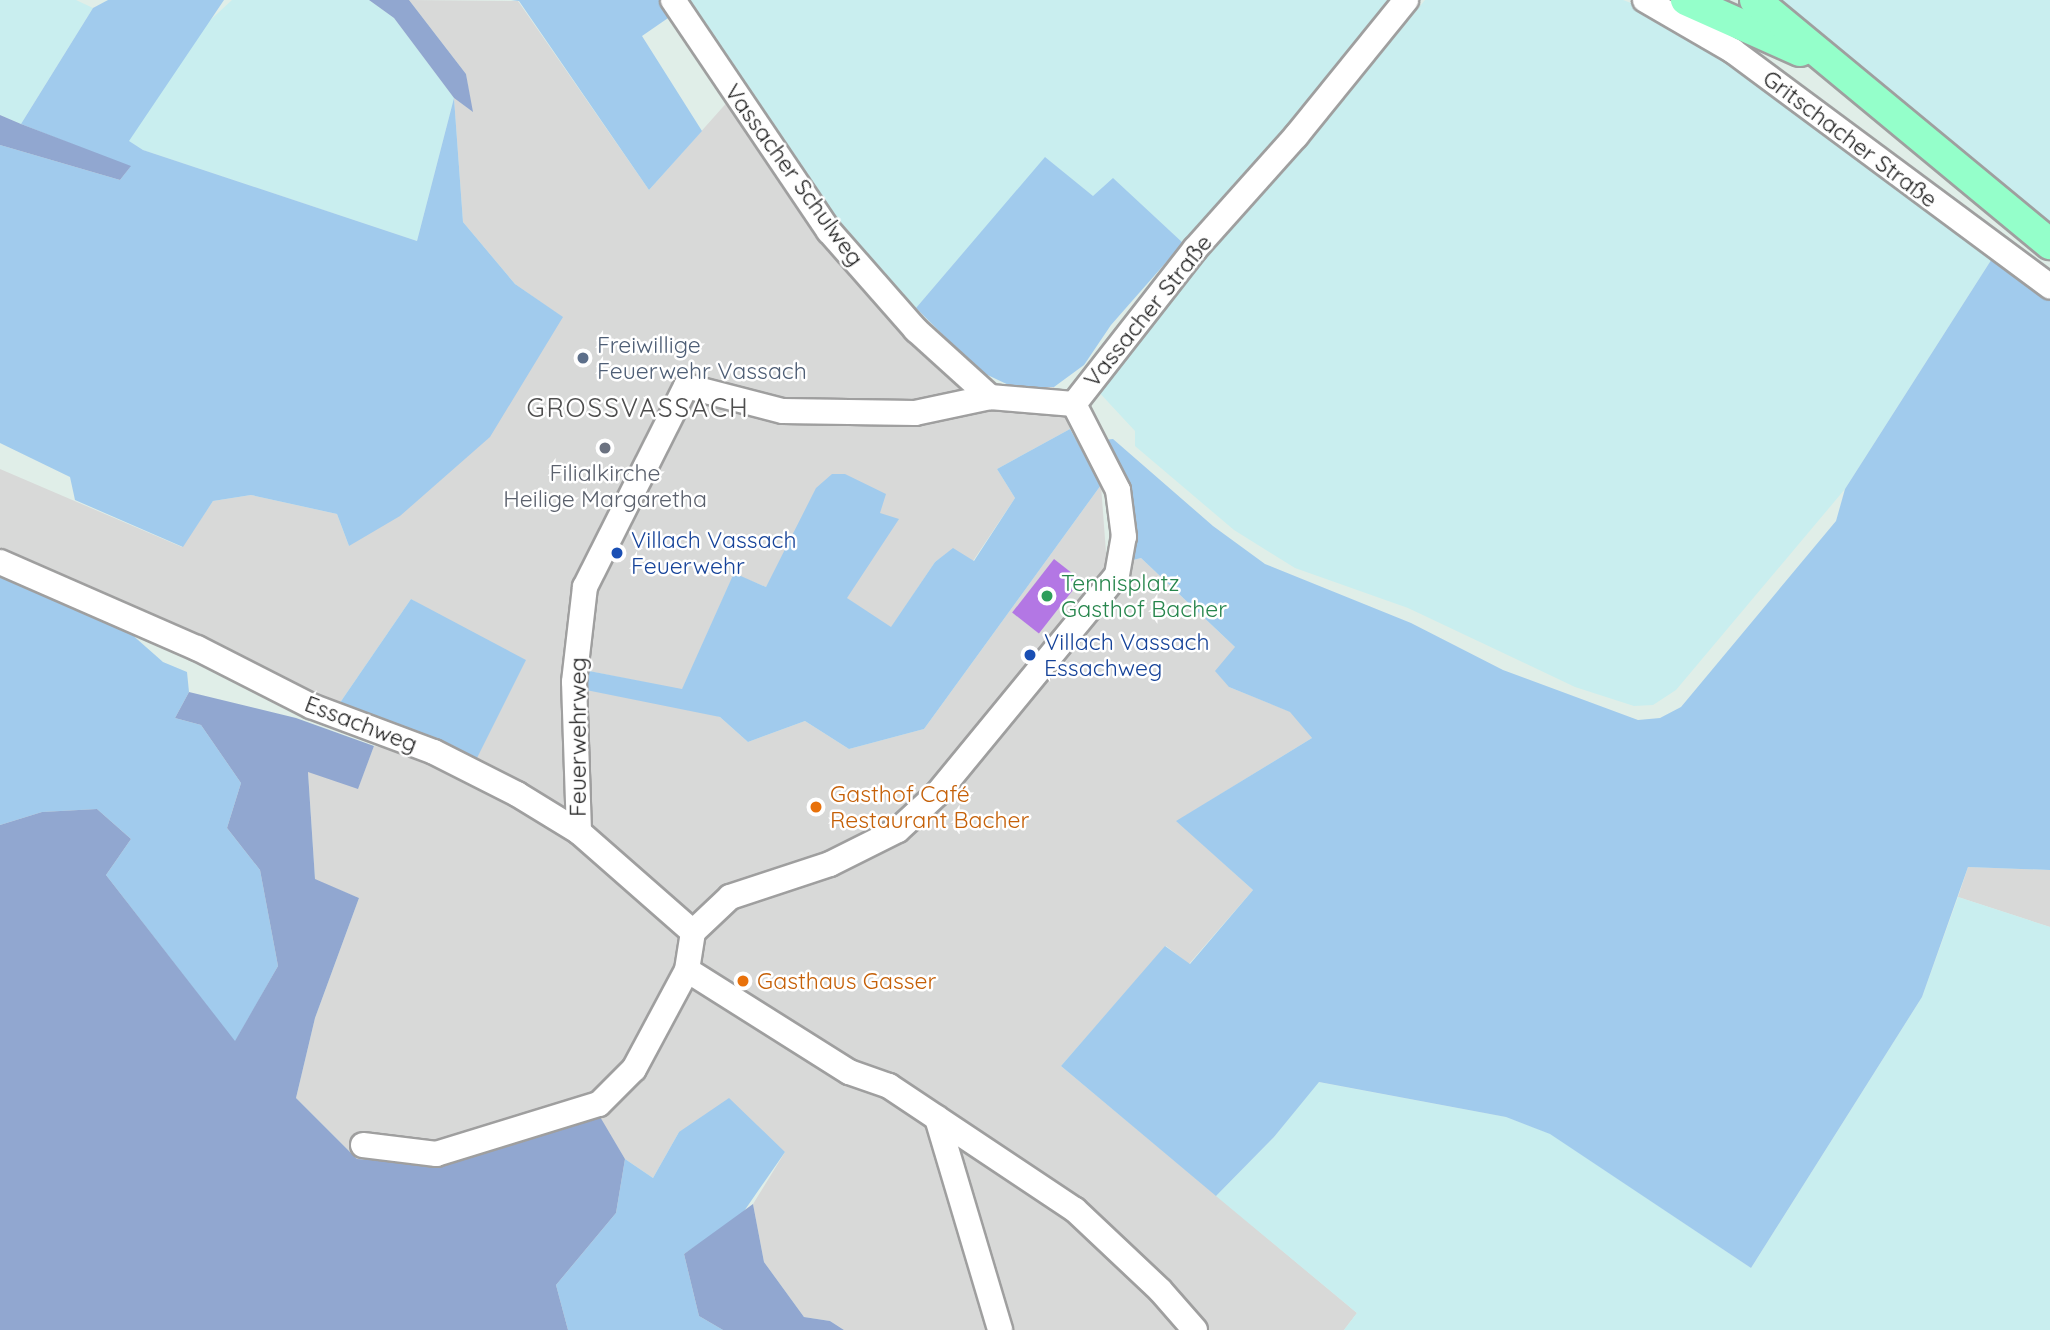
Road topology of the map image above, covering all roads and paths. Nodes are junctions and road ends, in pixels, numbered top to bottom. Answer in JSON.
{"nodes":[{"id":1,"x":673,"y":0,"type":"edge"},
{"id":2,"x":1406,"y":0,"type":"edge"},
{"id":3,"x":1645,"y":0,"type":"edge"},
{"id":4,"x":1686,"y":0,"type":"edge"},
{"id":5,"x":1755,"y":0,"type":"edge"},
{"id":6,"x":1832,"y":65,"type":"junction"},
{"id":7,"x":2050,"y":244,"type":"edge"},
{"id":8,"x":2050,"y":286,"type":"edge"},
{"id":9,"x":990,"y":397,"type":"junction"},
{"id":10,"x":1074,"y":404,"type":"junction"},
{"id":11,"x":0,"y":562,"type":"edge"},
{"id":12,"x":579,"y":832,"type":"junction"},
{"id":13,"x":693,"y":932,"type":"junction"},
{"id":14,"x":687,"y":970,"type":"junction"},
{"id":15,"x":937,"y":1118,"type":"junction"},
{"id":16,"x":363,"y":1145,"type":"dead end"},
{"id":17,"x":1000,"y":1330,"type":"edge"},
{"id":18,"x":1195,"y":1330,"type":"edge"}],
"edges":[{"from":1,"to":9,"type":"street","name":"Vassacher Schulweg"},
{"from":2,"to":10,"type":"street","name":"Vassacher Straße"},
{"from":3,"to":8,"type":"street","name":"Gritschacher Straße"},
{"from":4,"to":6,"type":"main road"},
{"from":5,"to":6,"type":"main road"},
{"from":6,"to":7,"type":"main road"},
{"from":9,"to":10,"type":"street"},
{"from":9,"to":12,"type":"street","name":"Feuerwehrweg"},
{"from":10,"to":13,"type":"street","name":"Vassacher Straße"},
{"from":11,"to":12,"type":"street","name":"Essachweg"},
{"from":12,"to":13,"type":"street","name":"Essachweg"},
{"from":13,"to":14,"type":"street"},
{"from":14,"to":15,"type":"street"},
{"from":14,"to":16,"type":"street"},
{"from":15,"to":17,"type":"street"},
{"from":15,"to":18,"type":"street"}]}
